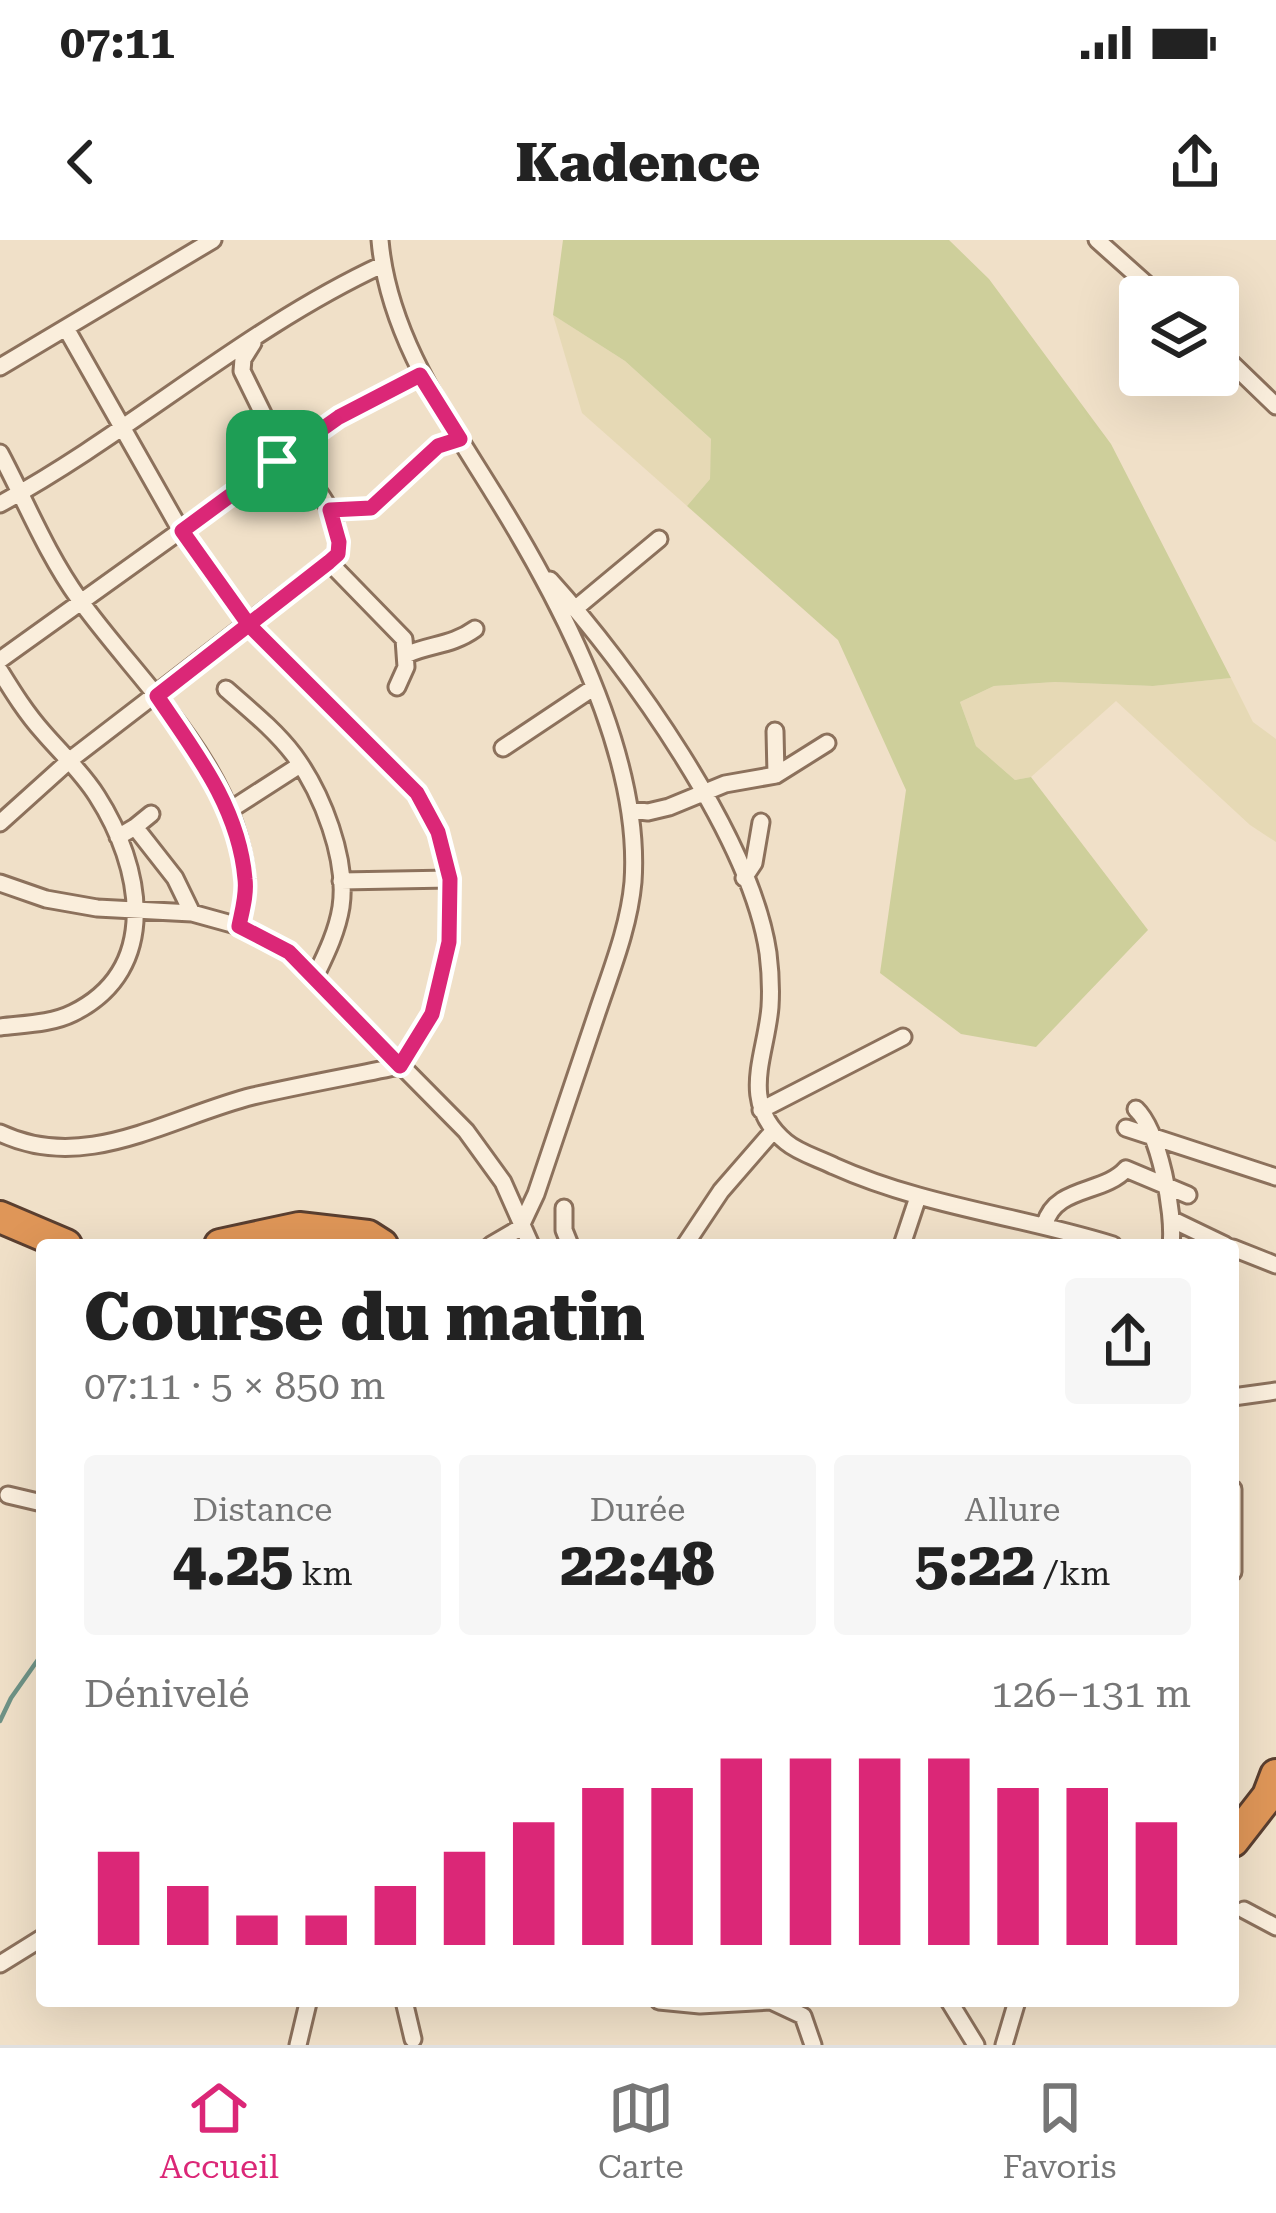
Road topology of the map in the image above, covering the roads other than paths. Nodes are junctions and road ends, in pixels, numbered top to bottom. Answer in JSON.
{"nodes":[{"id":1,"x":213,"y":240,"type":"edge"},
{"id":2,"x":380,"y":240,"type":"edge"},
{"id":3,"x":1096,"y":240,"type":"edge"},
{"id":4,"x":382,"y":265,"type":"junction"},
{"id":5,"x":1137,"y":276,"type":"edge"},
{"id":6,"x":67,"y":330,"type":"junction"},
{"id":7,"x":259,"y":334,"type":"junction"},
{"id":8,"x":0,"y":367,"type":"edge"},
{"id":9,"x":1239,"y":370,"type":"edge"},
{"id":10,"x":420,"y":375,"type":"junction"},
{"id":11,"x":1276,"y":406,"type":"edge"},
{"id":12,"x":125,"y":426,"type":"junction"},
{"id":13,"x":460,"y":439,"type":"junction"},
{"id":14,"x":0,"y":453,"type":"edge"},
{"id":15,"x":282,"y":457,"type":"junction"},
{"id":16,"x":21,"y":492,"type":"junction"},
{"id":17,"x":0,"y":504,"type":"edge"},
{"id":18,"x":330,"y":510,"type":"junction"},
{"id":19,"x":182,"y":531,"type":"junction"},
{"id":20,"x":659,"y":539,"type":"dead end"},
{"id":21,"x":329,"y":562,"type":"junction"},
{"id":22,"x":541,"y":569,"type":"junction"},
{"id":23,"x":81,"y":602,"type":"junction"},
{"id":24,"x":576,"y":608,"type":"junction"},
{"id":25,"x":249,"y":625,"type":"junction"},
{"id":26,"x":475,"y":629,"type":"dead end"},
{"id":27,"x":408,"y":654,"type":"junction"},
{"id":28,"x":0,"y":659,"type":"edge"},
{"id":29,"x":0,"y":671,"type":"edge"},
{"id":30,"x":397,"y":687,"type":"dead end"},
{"id":31,"x":592,"y":688,"type":"junction"},
{"id":32,"x":226,"y":689,"type":"dead end"},
{"id":33,"x":157,"y":696,"type":"junction"},
{"id":34,"x":775,"y":731,"type":"dead end"},
{"id":35,"x":827,"y":743,"type":"dead end"},
{"id":36,"x":503,"y":748,"type":"dead end"},
{"id":37,"x":70,"y":760,"type":"junction"},
{"id":38,"x":299,"y":765,"type":"junction"},
{"id":39,"x":776,"y":775,"type":"junction"},
{"id":40,"x":705,"y":795,"type":"junction"},
{"id":41,"x":230,"y":810,"type":"junction"},
{"id":42,"x":630,"y":810,"type":"junction"},
{"id":43,"x":152,"y":814,"type":"dead end"},
{"id":44,"x":761,"y":822,"type":"dead end"},
{"id":45,"x":0,"y":824,"type":"edge"},
{"id":46,"x":135,"y":826,"type":"junction"},
{"id":47,"x":118,"y":837,"type":"junction"},
{"id":48,"x":744,"y":878,"type":"junction"},
{"id":49,"x":450,"y":879,"type":"junction"},
{"id":50,"x":341,"y":881,"type":"junction"},
{"id":51,"x":0,"y":883,"type":"edge"},
{"id":52,"x":139,"y":910,"type":"junction"},
{"id":53,"x":192,"y":913,"type":"junction"},
{"id":54,"x":239,"y":926,"type":"junction"},
{"id":55,"x":314,"y":977,"type":"junction"},
{"id":56,"x":0,"y":1027,"type":"edge"},
{"id":57,"x":903,"y":1036,"type":"dead end"},
{"id":58,"x":400,"y":1066,"type":"junction"},
{"id":59,"x":1136,"y":1108,"type":"dead end"},
{"id":60,"x":761,"y":1110,"type":"junction"},
{"id":61,"x":1126,"y":1128,"type":"dead end"},
{"id":62,"x":774,"y":1130,"type":"junction"},
{"id":63,"x":0,"y":1133,"type":"edge"},
{"id":64,"x":1153,"y":1136,"type":"junction"},
{"id":65,"x":1276,"y":1177,"type":"edge"},
{"id":66,"x":1164,"y":1185,"type":"junction"},
{"id":67,"x":1188,"y":1195,"type":"dead end"},
{"id":68,"x":917,"y":1197,"type":"junction"},
{"id":69,"x":564,"y":1208,"type":"dead end"},
{"id":70,"x":0,"y":1217,"type":"edge"},
{"id":71,"x":1172,"y":1219,"type":"junction"},
{"id":72,"x":1045,"y":1224,"type":"junction"},
{"id":73,"x":520,"y":1228,"type":"junction"},
{"id":74,"x":52,"y":1239,"type":"edge"},
{"id":75,"x":248,"y":1239,"type":"edge"},
{"id":76,"x":373,"y":1239,"type":"edge"},
{"id":77,"x":501,"y":1239,"type":"edge"},
{"id":78,"x":527,"y":1239,"type":"edge"},
{"id":79,"x":568,"y":1239,"type":"edge"},
{"id":80,"x":689,"y":1239,"type":"edge"},
{"id":81,"x":904,"y":1239,"type":"edge"},
{"id":82,"x":1094,"y":1239,"type":"edge"},
{"id":83,"x":1171,"y":1239,"type":"edge"},
{"id":84,"x":1212,"y":1239,"type":"edge"},
{"id":85,"x":1239,"y":1250,"type":"edge"},
{"id":86,"x":1276,"y":1264,"type":"edge"},
{"id":87,"x":1276,"y":1391,"type":"edge"},
{"id":88,"x":1239,"y":1396,"type":"edge"},
{"id":89,"x":8,"y":1496,"type":"dead end"},
{"id":90,"x":36,"y":1502,"type":"edge"},
{"id":91,"x":1276,"y":1774,"type":"edge"},
{"id":92,"x":1239,"y":1833,"type":"edge"},
{"id":93,"x":1244,"y":1910,"type":"dead end"},
{"id":94,"x":1276,"y":1927,"type":"edge"},
{"id":95,"x":36,"y":1942,"type":"edge"},
{"id":96,"x":0,"y":1964,"type":"edge"},
{"id":97,"x":307,"y":2007,"type":"edge"},
{"id":98,"x":405,"y":2007,"type":"edge"},
{"id":99,"x":783,"y":2007,"type":"edge"},
{"id":100,"x":953,"y":2007,"type":"edge"},
{"id":101,"x":1016,"y":2007,"type":"edge"},
{"id":102,"x":412,"y":2039,"type":"dead end"},
{"id":103,"x":298,"y":2045,"type":"edge"},
{"id":104,"x":814,"y":2045,"type":"edge"},
{"id":105,"x":976,"y":2045,"type":"edge"},
{"id":106,"x":1004,"y":2045,"type":"edge"}],
"edges":[{"from":1,"to":6,"type":"street"},
{"from":2,"to":4,"type":"street"},
{"from":3,"to":5,"type":"street"},
{"from":4,"to":7,"type":"street"},
{"from":4,"to":10,"type":"street"},
{"from":6,"to":8,"type":"street"},
{"from":6,"to":12,"type":"street"},
{"from":7,"to":12,"type":"street"},
{"from":7,"to":15,"type":"street"},
{"from":9,"to":11,"type":"street"},
{"from":10,"to":13,"type":"street"},
{"from":10,"to":15,"type":"street"},
{"from":12,"to":16,"type":"street"},
{"from":12,"to":19,"type":"street"},
{"from":13,"to":18,"type":"street"},
{"from":13,"to":22,"type":"street"},
{"from":14,"to":16,"type":"street"},
{"from":15,"to":18,"type":"street"},
{"from":15,"to":19,"type":"street"},
{"from":16,"to":17,"type":"street"},
{"from":16,"to":23,"type":"street"},
{"from":18,"to":21,"type":"street"},
{"from":19,"to":23,"type":"street"},
{"from":19,"to":25,"type":"street"},
{"from":20,"to":24,"type":"street"},
{"from":21,"to":25,"type":"street"},
{"from":21,"to":27,"type":"street"},
{"from":22,"to":24,"type":"street"},
{"from":22,"to":31,"type":"street"},
{"from":23,"to":28,"type":"street"},
{"from":23,"to":33,"type":"street"},
{"from":24,"to":40,"type":"street"},
{"from":25,"to":33,"type":"street"},
{"from":25,"to":49,"type":"street"},
{"from":26,"to":27,"type":"street"},
{"from":27,"to":30,"type":"street"},
{"from":29,"to":37,"type":"street"},
{"from":31,"to":36,"type":"street"},
{"from":31,"to":42,"type":"street"},
{"from":32,"to":38,"type":"street"},
{"from":33,"to":37,"type":"street"},
{"from":33,"to":41,"type":"street"},
{"from":34,"to":39,"type":"street"},
{"from":35,"to":39,"type":"street"},
{"from":37,"to":45,"type":"street"},
{"from":37,"to":47,"type":"street"},
{"from":38,"to":41,"type":"street"},
{"from":38,"to":50,"type":"street"},
{"from":39,"to":40,"type":"street"},
{"from":40,"to":42,"type":"street"},
{"from":40,"to":48,"type":"street"},
{"from":41,"to":54,"type":"street"},
{"from":42,"to":73,"type":"street"},
{"from":43,"to":46,"type":"street"},
{"from":44,"to":48,"type":"street"},
{"from":46,"to":47,"type":"street"},
{"from":46,"to":53,"type":"street"},
{"from":47,"to":52,"type":"street"},
{"from":48,"to":60,"type":"street"},
{"from":49,"to":50,"type":"street"},
{"from":49,"to":58,"type":"street"},
{"from":50,"to":55,"type":"street"},
{"from":51,"to":52,"type":"street"},
{"from":52,"to":53,"type":"street"},
{"from":52,"to":56,"type":"street"},
{"from":53,"to":54,"type":"street"},
{"from":54,"to":55,"type":"street"},
{"from":55,"to":58,"type":"street"},
{"from":57,"to":60,"type":"street"},
{"from":58,"to":63,"type":"street"},
{"from":58,"to":73,"type":"street"},
{"from":59,"to":64,"type":"street"},
{"from":60,"to":62,"type":"street"},
{"from":61,"to":64,"type":"street"},
{"from":62,"to":68,"type":"street"},
{"from":62,"to":80,"type":"street"},
{"from":64,"to":65,"type":"street"},
{"from":64,"to":66,"type":"street"},
{"from":66,"to":67,"type":"street"},
{"from":66,"to":71,"type":"street"},
{"from":66,"to":72,"type":"street"},
{"from":68,"to":72,"type":"street"},
{"from":68,"to":81,"type":"street"},
{"from":69,"to":79,"type":"street"},
{"from":70,"to":74,"type":"highway"},
{"from":71,"to":83,"type":"street"},
{"from":71,"to":84,"type":"street"},
{"from":72,"to":82,"type":"street"},
{"from":73,"to":77,"type":"street"},
{"from":73,"to":78,"type":"street"},
{"from":75,"to":76,"type":"highway"},
{"from":85,"to":86,"type":"street"},
{"from":87,"to":88,"type":"street"},
{"from":89,"to":90,"type":"street"},
{"from":91,"to":92,"type":"highway"},
{"from":93,"to":94,"type":"street"},
{"from":95,"to":96,"type":"street"},
{"from":97,"to":103,"type":"street"},
{"from":98,"to":102,"type":"street"},
{"from":99,"to":104,"type":"street"},
{"from":100,"to":105,"type":"street"},
{"from":101,"to":106,"type":"street"}]}
